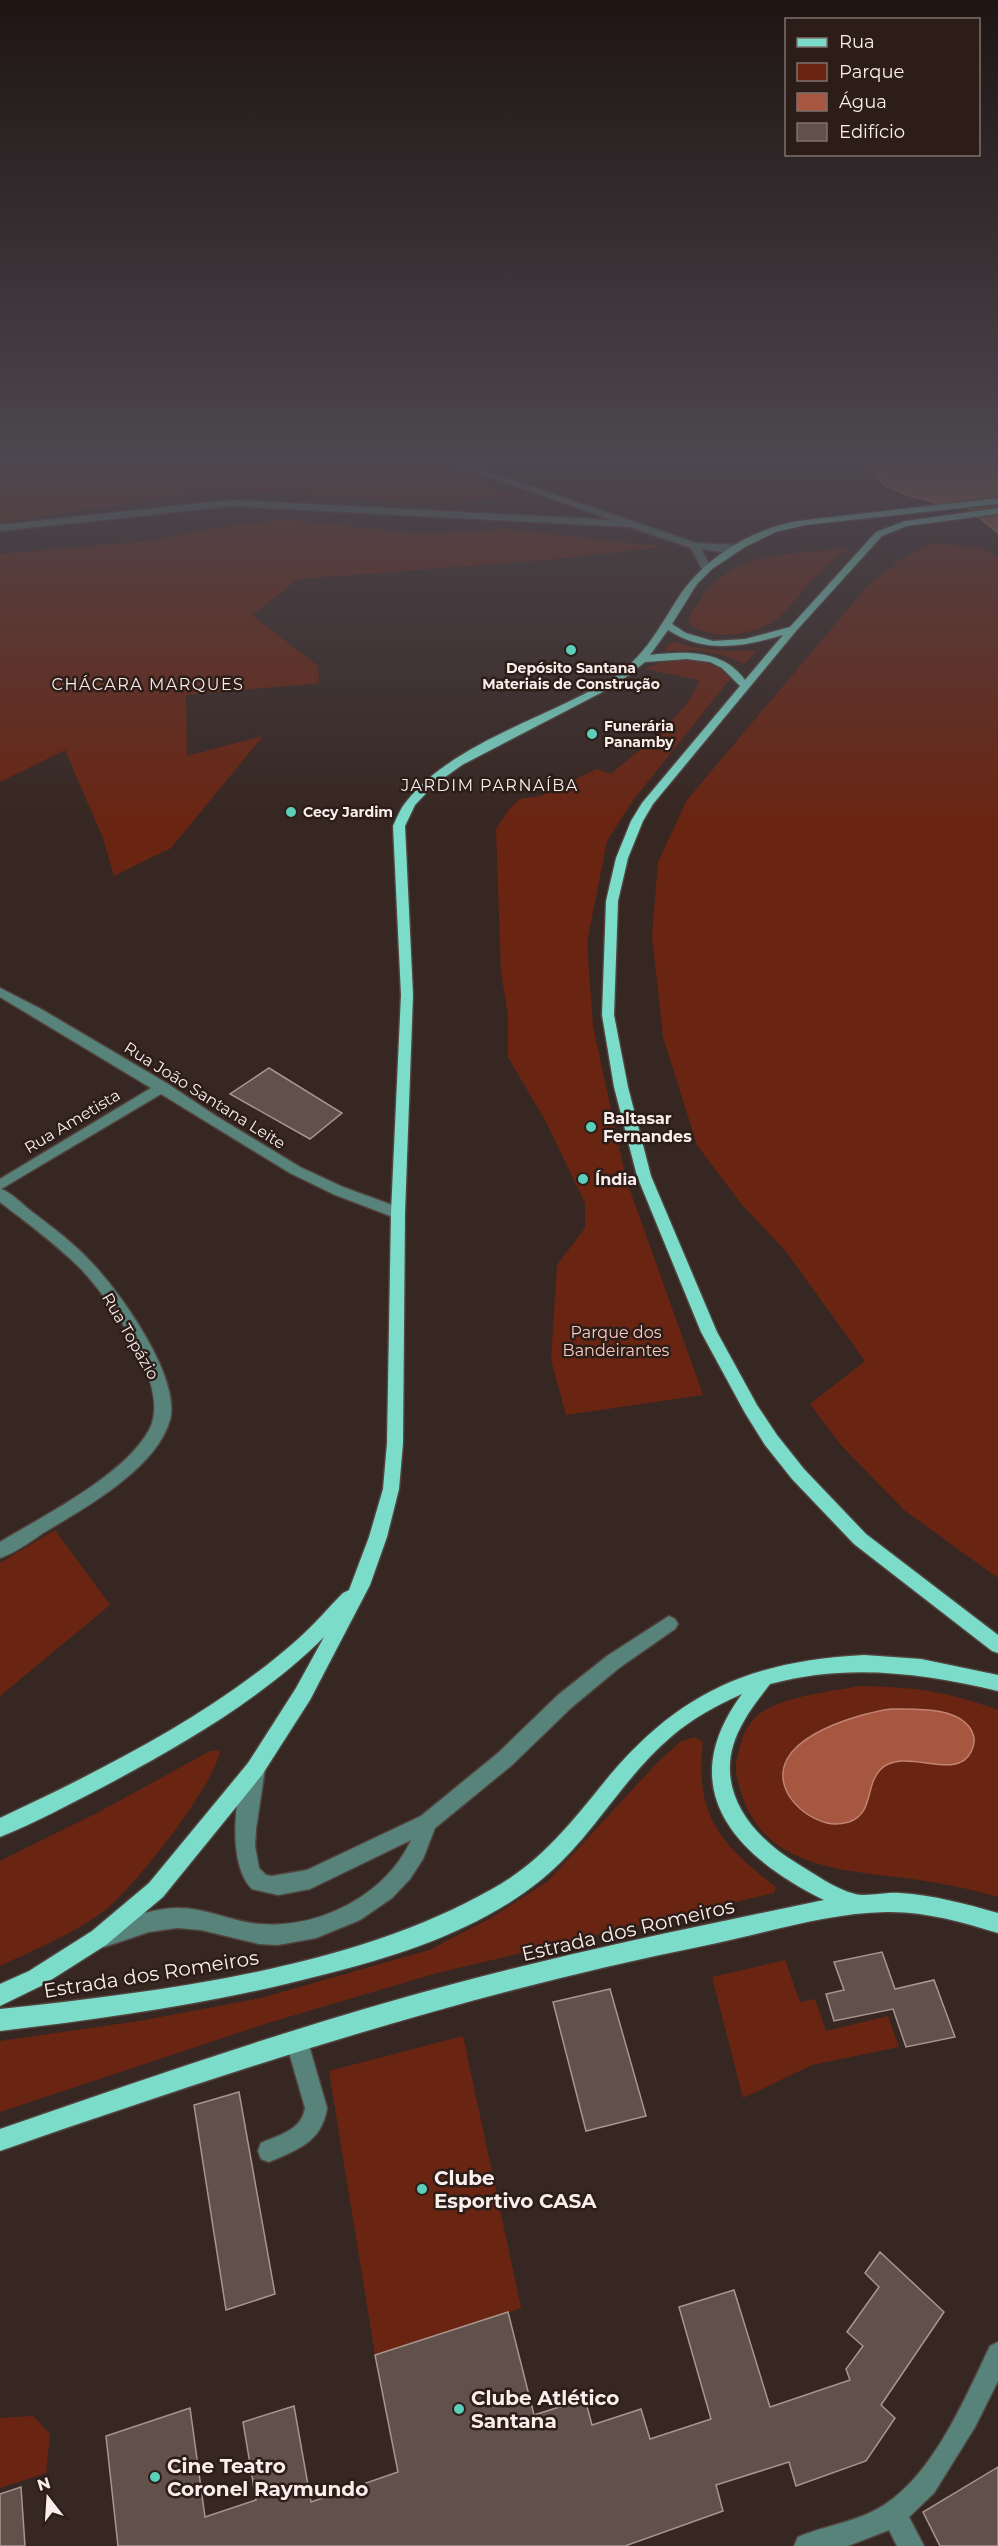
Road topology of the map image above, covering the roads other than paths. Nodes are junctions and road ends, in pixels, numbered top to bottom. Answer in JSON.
{"nodes":[{"id":1,"x":693,"y":582,"type":"edge"},
{"id":2,"x":836,"y":582,"type":"edge"},
{"id":3,"x":668,"y":626,"type":"junction"},
{"id":4,"x":793,"y":629,"type":"junction"},
{"id":5,"x":645,"y":659,"type":"junction"},
{"id":6,"x":745,"y":686,"type":"junction"},
{"id":7,"x":0,"y":992,"type":"edge"},
{"id":8,"x":163,"y":1087,"type":"junction"},
{"id":9,"x":0,"y":1185,"type":"edge"},
{"id":10,"x":0,"y":1194,"type":"edge"},
{"id":11,"x":398,"y":1213,"type":"junction"},
{"id":12,"x":0,"y":1551,"type":"edge"},
{"id":13,"x":361,"y":1585,"type":"junction"},
{"id":14,"x":669,"y":1624,"type":"dead end"},
{"id":15,"x":998,"y":1646,"type":"edge"},
{"id":16,"x":764,"y":1678,"type":"junction"},
{"id":17,"x":998,"y":1683,"type":"edge"},
{"id":18,"x":255,"y":1769,"type":"junction"},
{"id":19,"x":428,"y":1822,"type":"junction"},
{"id":20,"x":0,"y":1828,"type":"edge"},
{"id":21,"x":854,"y":1905,"type":"junction"},
{"id":22,"x":998,"y":1923,"type":"edge"},
{"id":23,"x":99,"y":1938,"type":"junction"},
{"id":24,"x":0,"y":1995,"type":"edge"},
{"id":25,"x":0,"y":2020,"type":"edge"},
{"id":26,"x":297,"y":2042,"type":"junction"},
{"id":27,"x":0,"y":2140,"type":"edge"},
{"id":28,"x":269,"y":2151,"type":"dead end"},
{"id":29,"x":998,"y":2354,"type":"edge"},
{"id":30,"x":894,"y":2514,"type":"junction"},
{"id":31,"x":807,"y":2546,"type":"edge"},
{"id":32,"x":911,"y":2546,"type":"edge"}],
"edges":[{"from":1,"to":3,"type":"main road"},
{"from":2,"to":4,"type":"main road"},
{"from":3,"to":4,"type":"main road"},
{"from":3,"to":5,"type":"main road"},
{"from":4,"to":6,"type":"main road"},
{"from":5,"to":6,"type":"main road"},
{"from":5,"to":11,"type":"main road"},
{"from":6,"to":15,"type":"main road"},
{"from":7,"to":8,"type":"street","name":"Rua João Santana Leite"},
{"from":8,"to":9,"type":"street","name":"Rua Ametista"},
{"from":8,"to":11,"type":"street","name":"Rua João Santana Leite"},
{"from":10,"to":12,"type":"street","name":"Rua Topázio"},
{"from":11,"to":13,"type":"main road"},
{"from":13,"to":18,"type":"main road"},
{"from":13,"to":20,"type":"main road"},
{"from":14,"to":19,"type":"street"},
{"from":16,"to":17,"type":"main road","name":"Estrada dos Romeiros"},
{"from":16,"to":21,"type":"main road"},
{"from":16,"to":25,"type":"main road","name":"Estrada dos Romeiros"},
{"from":18,"to":19,"type":"street"},
{"from":18,"to":23,"type":"main road"},
{"from":19,"to":23,"type":"street"},
{"from":21,"to":22,"type":"main road","name":"Estrada dos Romeiros"},
{"from":21,"to":26,"type":"main road","name":"Estrada dos Romeiros"},
{"from":23,"to":24,"type":"main road"},
{"from":26,"to":27,"type":"main road","name":"Estrada dos Romeiros"},
{"from":26,"to":28,"type":"street"},
{"from":29,"to":30,"type":"street"},
{"from":30,"to":31,"type":"street"},
{"from":30,"to":32,"type":"street"}]}
